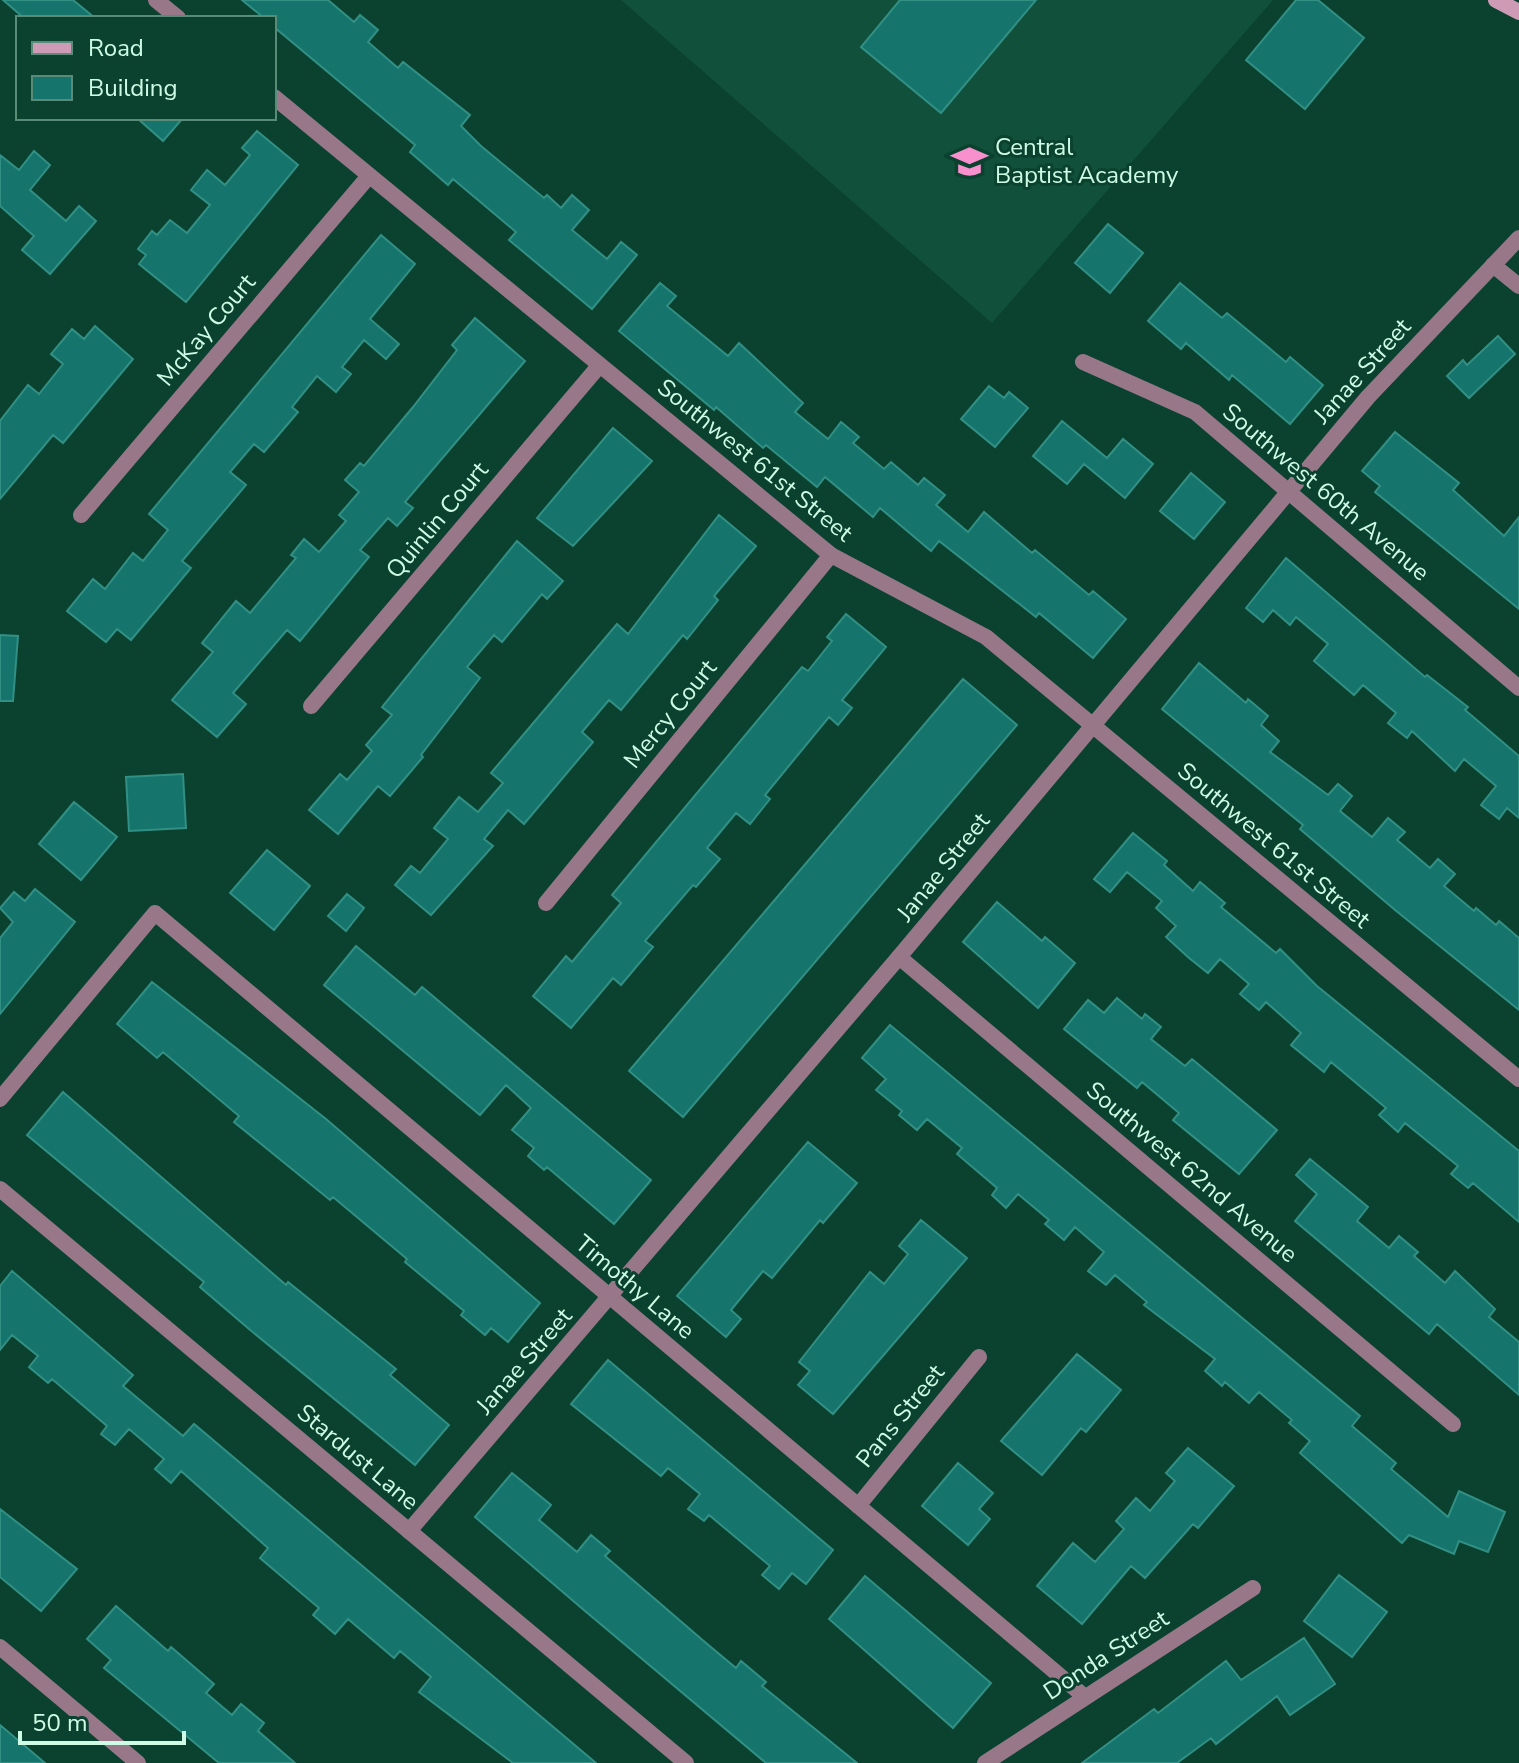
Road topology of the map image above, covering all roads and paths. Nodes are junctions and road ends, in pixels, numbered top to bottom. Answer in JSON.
{"nodes":[{"id":1,"x":156,"y":0,"type":"edge"},
{"id":2,"x":1496,"y":0,"type":"edge"},
{"id":3,"x":1519,"y":12,"type":"edge"},
{"id":4,"x":176,"y":16,"type":"edge"},
{"id":5,"x":276,"y":99,"type":"edge"},
{"id":6,"x":369,"y":176,"type":"junction"},
{"id":7,"x":1519,"y":238,"type":"edge"},
{"id":8,"x":1493,"y":265,"type":"junction"},
{"id":9,"x":1519,"y":286,"type":"edge"},
{"id":10,"x":1083,"y":362,"type":"dead end"},
{"id":11,"x":599,"y":366,"type":"junction"},
{"id":12,"x":1289,"y":492,"type":"junction"},
{"id":13,"x":81,"y":515,"type":"dead end"},
{"id":14,"x":831,"y":555,"type":"junction"},
{"id":15,"x":1519,"y":688,"type":"edge"},
{"id":16,"x":311,"y":706,"type":"dead end"},
{"id":17,"x":1091,"y":724,"type":"junction"},
{"id":18,"x":546,"y":903,"type":"dead end"},
{"id":19,"x":899,"y":957,"type":"junction"},
{"id":20,"x":1519,"y":1079,"type":"edge"},
{"id":21,"x":0,"y":1099,"type":"edge"},
{"id":22,"x":0,"y":1189,"type":"edge"},
{"id":23,"x":610,"y":1297,"type":"junction"},
{"id":24,"x":979,"y":1357,"type":"dead end"},
{"id":25,"x":1453,"y":1424,"type":"dead end"},
{"id":26,"x":858,"y":1506,"type":"junction"},
{"id":27,"x":409,"y":1531,"type":"junction"},
{"id":28,"x":1253,"y":1588,"type":"dead end"},
{"id":29,"x":0,"y":1647,"type":"edge"},
{"id":30,"x":1085,"y":1697,"type":"junction"},
{"id":31,"x":138,"y":1763,"type":"edge"},
{"id":32,"x":686,"y":1763,"type":"edge"},
{"id":33,"x":985,"y":1763,"type":"edge"}],
"edges":[{"from":1,"to":4,"type":"street"},
{"from":2,"to":3,"type":"main road"},
{"from":5,"to":6,"type":"street","name":"Southwest 61st Street"},
{"from":6,"to":11,"type":"street","name":"Southwest 61st Street"},
{"from":6,"to":13,"type":"street","name":"McKay Court"},
{"from":7,"to":8,"type":"street","name":"Janae Street"},
{"from":8,"to":9,"type":"street"},
{"from":8,"to":12,"type":"street","name":"Janae Street"},
{"from":10,"to":12,"type":"street","name":"Southwest 60th Avenue"},
{"from":11,"to":14,"type":"street","name":"Southwest 61st Street"},
{"from":11,"to":16,"type":"street","name":"Quinlin Court"},
{"from":12,"to":15,"type":"street","name":"Southwest 60th Avenue"},
{"from":12,"to":17,"type":"street","name":"Janae Street"},
{"from":14,"to":17,"type":"street","name":"Southwest 61st Street"},
{"from":14,"to":18,"type":"street","name":"Mercy Court"},
{"from":17,"to":19,"type":"street","name":"Janae Street"},
{"from":17,"to":20,"type":"street","name":"Southwest 61st Street"},
{"from":19,"to":23,"type":"street","name":"Janae Street"},
{"from":19,"to":25,"type":"street","name":"Southwest 62nd Avenue"},
{"from":21,"to":23,"type":"street","name":"Timothy Lane"},
{"from":22,"to":27,"type":"street","name":"Stardust Lane"},
{"from":23,"to":26,"type":"street","name":"Timothy Lane"},
{"from":23,"to":27,"type":"street","name":"Janae Street"},
{"from":24,"to":26,"type":"street","name":"Pans Street"},
{"from":26,"to":30,"type":"street","name":"Timothy Lane"},
{"from":27,"to":32,"type":"street","name":"Stardust Lane"},
{"from":28,"to":30,"type":"street","name":"Donda Street"},
{"from":29,"to":31,"type":"street"},
{"from":30,"to":33,"type":"street","name":"Donda Street"}]}
